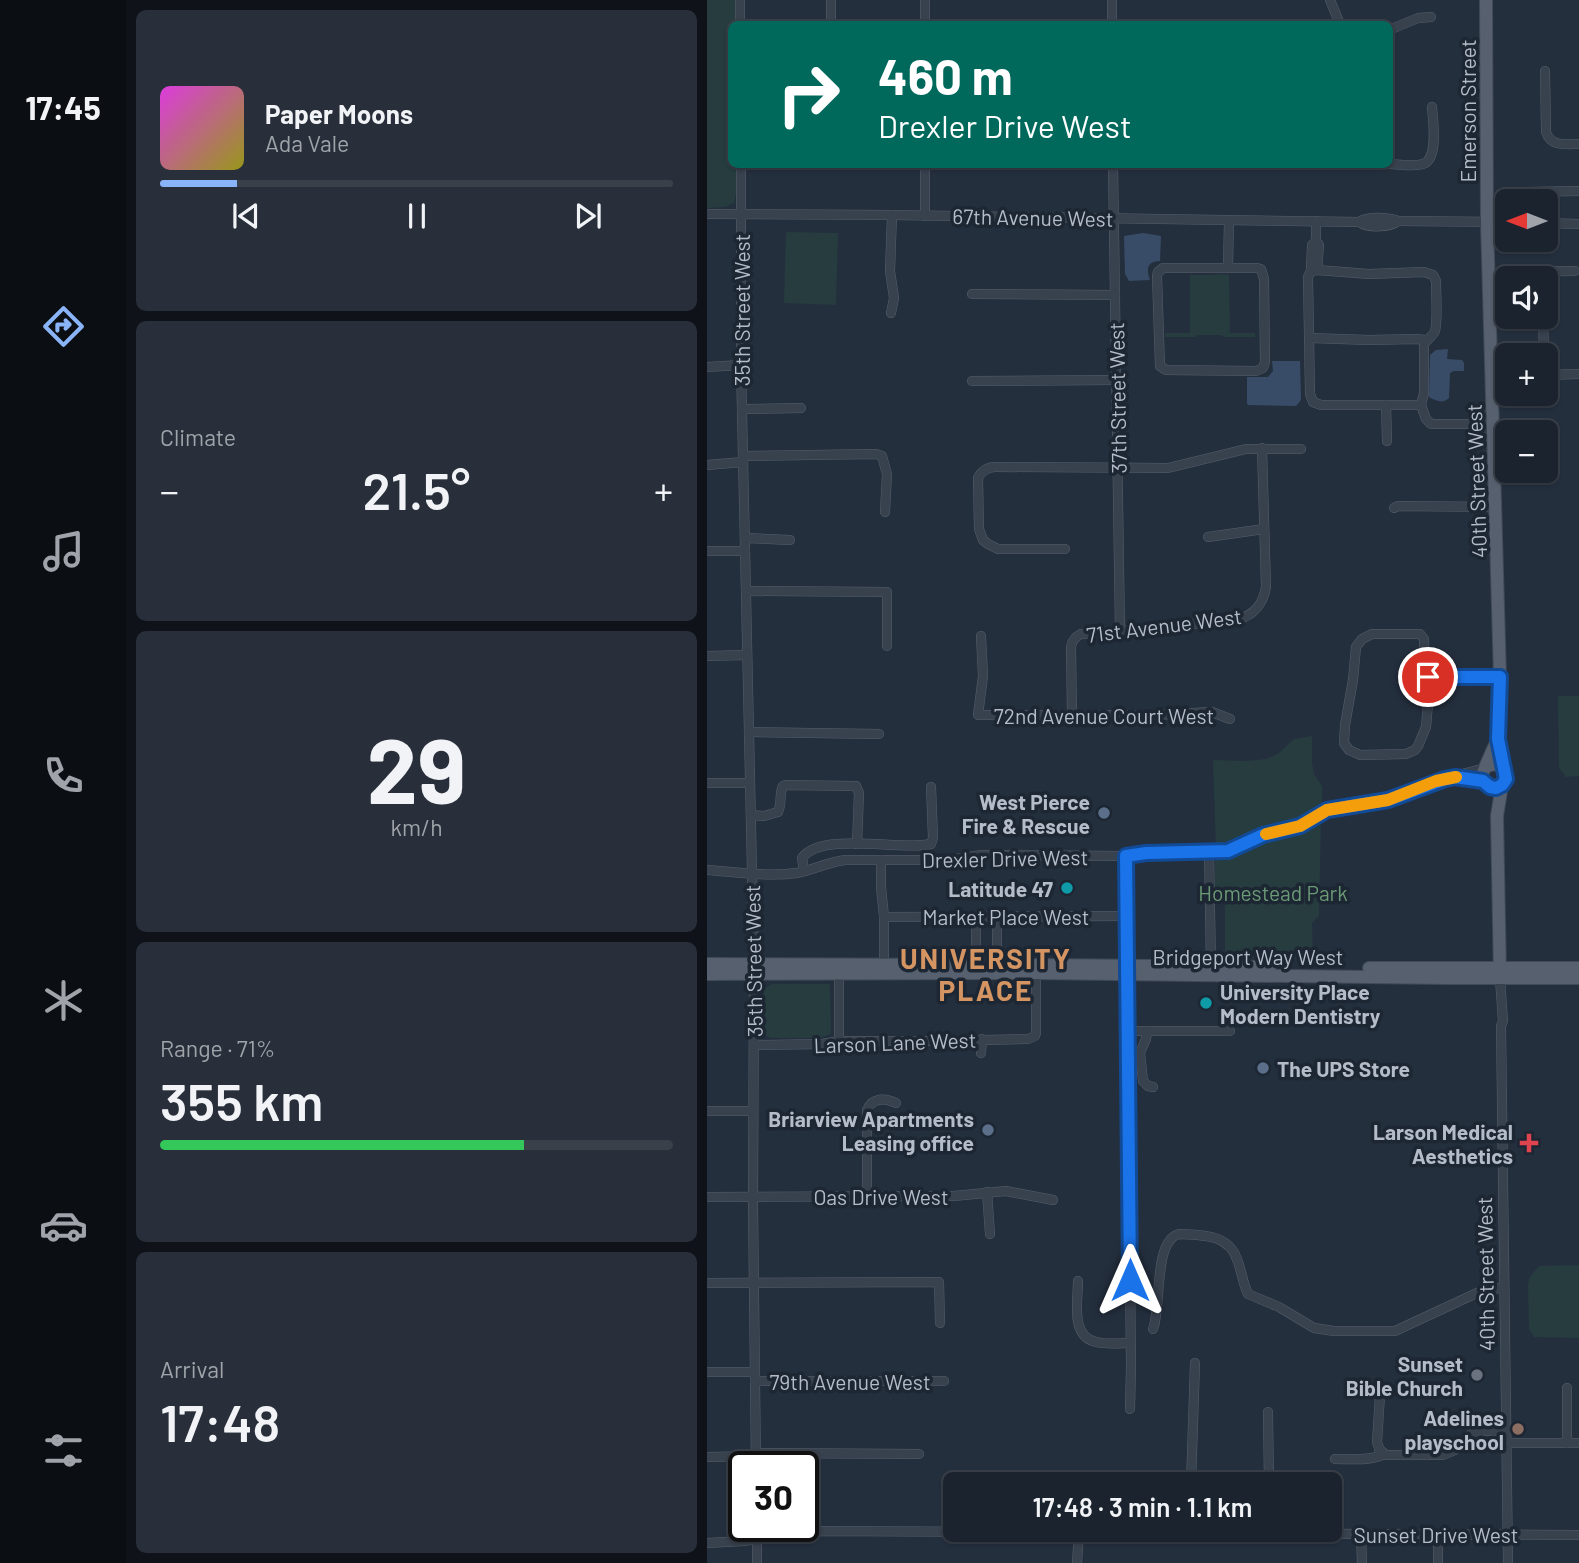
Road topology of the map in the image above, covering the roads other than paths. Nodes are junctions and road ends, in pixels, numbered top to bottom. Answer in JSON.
{"nodes":[{"id":1,"x":740,"y":0,"type":"edge"},
{"id":2,"x":831,"y":0,"type":"edge"},
{"id":3,"x":925,"y":0,"type":"edge"},
{"id":4,"x":1112,"y":0,"type":"edge"},
{"id":5,"x":1330,"y":0,"type":"edge"},
{"id":6,"x":1486,"y":0,"type":"edge"},
{"id":7,"x":1431,"y":17,"type":"dead end"},
{"id":8,"x":740,"y":21,"type":"edge"},
{"id":9,"x":831,"y":21,"type":"edge"},
{"id":10,"x":925,"y":21,"type":"edge"},
{"id":11,"x":1112,"y":21,"type":"edge"},
{"id":12,"x":1339,"y":21,"type":"edge"},
{"id":13,"x":1393,"y":28,"type":"edge"},
{"id":14,"x":1545,"y":71,"type":"dead end"},
{"id":15,"x":1432,"y":107,"type":"dead end"},
{"id":16,"x":1579,"y":144,"type":"edge"},
{"id":17,"x":1393,"y":164,"type":"edge"},
{"id":18,"x":741,"y":168,"type":"edge"},
{"id":19,"x":925,"y":168,"type":"edge"},
{"id":20,"x":1113,"y":168,"type":"edge"},
{"id":21,"x":1558,"y":191,"type":"edge"},
{"id":22,"x":1579,"y":191,"type":"edge"},
{"id":23,"x":707,"y":214,"type":"edge"},
{"id":24,"x":741,"y":214,"type":"junction"},
{"id":25,"x":892,"y":215,"type":"junction"},
{"id":26,"x":925,"y":216,"type":"junction"},
{"id":27,"x":1113,"y":218,"type":"junction"},
{"id":28,"x":1229,"y":220,"type":"junction"},
{"id":29,"x":1316,"y":221,"type":"junction"},
{"id":30,"x":1487,"y":222,"type":"junction"},
{"id":31,"x":1495,"y":222,"type":"edge"},
{"id":32,"x":1558,"y":223,"type":"edge"},
{"id":33,"x":1579,"y":224,"type":"edge"},
{"id":34,"x":1228,"y":267,"type":"junction"},
{"id":35,"x":1314,"y":271,"type":"junction"},
{"id":36,"x":1575,"y":271,"type":"dead end"},
{"id":37,"x":1558,"y":273,"type":"edge"},
{"id":38,"x":972,"y":294,"type":"dead end"},
{"id":39,"x":1115,"y":295,"type":"junction"},
{"id":40,"x":1489,"y":311,"type":"junction"},
{"id":41,"x":1495,"y":311,"type":"edge"},
{"id":42,"x":891,"y":313,"type":"dead end"},
{"id":43,"x":1310,"y":338,"type":"junction"},
{"id":44,"x":1425,"y":341,"type":"junction"},
{"id":45,"x":741,"y":365,"type":"junction"},
{"id":46,"x":707,"y":367,"type":"edge"},
{"id":47,"x":1558,"y":374,"type":"edge"},
{"id":48,"x":1579,"y":374,"type":"edge"},
{"id":49,"x":1116,"y":380,"type":"junction"},
{"id":50,"x":972,"y":381,"type":"dead end"},
{"id":51,"x":1422,"y":403,"type":"junction"},
{"id":52,"x":1387,"y":405,"type":"junction"},
{"id":53,"x":801,"y":408,"type":"dead end"},
{"id":54,"x":742,"y":409,"type":"junction"},
{"id":55,"x":1493,"y":415,"type":"junction"},
{"id":56,"x":1477,"y":425,"type":"junction"},
{"id":57,"x":1493,"y":434,"type":"junction"},
{"id":58,"x":1387,"y":441,"type":"dead end"},
{"id":59,"x":1262,"y":449,"type":"junction"},
{"id":60,"x":1301,"y":449,"type":"dead end"},
{"id":61,"x":743,"y":459,"type":"junction"},
{"id":62,"x":707,"y":465,"type":"edge"},
{"id":63,"x":1118,"y":468,"type":"junction"},
{"id":64,"x":1496,"y":507,"type":"junction"},
{"id":65,"x":1394,"y":508,"type":"dead end"},
{"id":66,"x":885,"y":512,"type":"dead end"},
{"id":67,"x":1264,"y":529,"type":"junction"},
{"id":68,"x":1208,"y":537,"type":"dead end"},
{"id":69,"x":745,"y":538,"type":"junction"},
{"id":70,"x":790,"y":540,"type":"dead end"},
{"id":71,"x":1065,"y":549,"type":"dead end"},
{"id":72,"x":707,"y":551,"type":"edge"},
{"id":73,"x":745,"y":551,"type":"junction"},
{"id":74,"x":746,"y":591,"type":"junction"},
{"id":75,"x":1120,"y":632,"type":"junction"},
{"id":76,"x":981,"y":636,"type":"dead end"},
{"id":77,"x":887,"y":646,"type":"dead end"},
{"id":78,"x":747,"y":655,"type":"junction"},
{"id":79,"x":707,"y":656,"type":"edge"},
{"id":80,"x":1428,"y":677,"type":"junction"},
{"id":81,"x":1500,"y":677,"type":"junction"},
{"id":82,"x":1072,"y":714,"type":"junction"},
{"id":83,"x":1230,"y":719,"type":"dead end"},
{"id":84,"x":749,"y":732,"type":"junction"},
{"id":85,"x":879,"y":734,"type":"dead end"},
{"id":86,"x":1498,"y":739,"type":"junction"},
{"id":87,"x":1504,"y":769,"type":"junction"},
{"id":88,"x":1485,"y":775,"type":"junction"},
{"id":89,"x":707,"y":783,"type":"edge"},
{"id":90,"x":749,"y":783,"type":"junction"},
{"id":91,"x":1502,"y":785,"type":"junction"},
{"id":92,"x":931,"y":788,"type":"dead end"},
{"id":93,"x":751,"y":816,"type":"junction"},
{"id":94,"x":1497,"y":816,"type":"junction"},
{"id":95,"x":857,"y":844,"type":"junction"},
{"id":96,"x":911,"y":845,"type":"junction"},
{"id":97,"x":1209,"y":852,"type":"junction"},
{"id":98,"x":1126,"y":856,"type":"junction"},
{"id":99,"x":881,"y":860,"type":"junction"},
{"id":100,"x":911,"y":860,"type":"junction"},
{"id":101,"x":707,"y":870,"type":"edge"},
{"id":102,"x":804,"y":871,"type":"junction"},
{"id":103,"x":752,"y":874,"type":"junction"},
{"id":104,"x":976,"y":916,"type":"junction"},
{"id":105,"x":997,"y":916,"type":"junction"},
{"id":106,"x":1127,"y":916,"type":"junction"},
{"id":107,"x":884,"y":917,"type":"junction"},
{"id":108,"x":707,"y":964,"type":"edge"},
{"id":109,"x":976,"y":965,"type":"junction"},
{"id":110,"x":997,"y":965,"type":"junction"},
{"id":111,"x":1211,"y":966,"type":"junction"},
{"id":112,"x":1579,"y":968,"type":"edge"},
{"id":113,"x":754,"y":969,"type":"junction"},
{"id":114,"x":884,"y":969,"type":"junction"},
{"id":115,"x":1128,"y":970,"type":"junction"},
{"id":116,"x":1036,"y":973,"type":"junction"},
{"id":117,"x":707,"y":974,"type":"edge"},
{"id":118,"x":839,"y":974,"type":"junction"},
{"id":119,"x":1500,"y":974,"type":"junction"},
{"id":120,"x":1579,"y":978,"type":"edge"},
{"id":121,"x":1127,"y":1031,"type":"junction"},
{"id":122,"x":1147,"y":1031,"type":"junction"},
{"id":123,"x":1230,"y":1031,"type":"dead end"},
{"id":124,"x":982,"y":1039,"type":"junction"},
{"id":125,"x":839,"y":1041,"type":"junction"},
{"id":126,"x":754,"y":1045,"type":"junction"},
{"id":127,"x":981,"y":1053,"type":"dead end"},
{"id":128,"x":1143,"y":1075,"type":"dead end"},
{"id":129,"x":896,"y":1103,"type":"dead end"},
{"id":130,"x":707,"y":1111,"type":"edge"},
{"id":131,"x":753,"y":1111,"type":"junction"},
{"id":132,"x":987,"y":1192,"type":"junction"},
{"id":133,"x":867,"y":1195,"type":"junction"},
{"id":134,"x":707,"y":1196,"type":"edge"},
{"id":135,"x":753,"y":1196,"type":"junction"},
{"id":136,"x":1053,"y":1199,"type":"dead end"},
{"id":137,"x":990,"y":1234,"type":"dead end"},
{"id":138,"x":1078,"y":1281,"type":"dead end"},
{"id":139,"x":707,"y":1283,"type":"edge"},
{"id":140,"x":754,"y":1283,"type":"junction"},
{"id":141,"x":1504,"y":1287,"type":"junction"},
{"id":142,"x":940,"y":1323,"type":"dead end"},
{"id":143,"x":1153,"y":1329,"type":"dead end"},
{"id":144,"x":1131,"y":1343,"type":"junction"},
{"id":145,"x":1195,"y":1363,"type":"dead end"},
{"id":146,"x":707,"y":1372,"type":"edge"},
{"id":147,"x":755,"y":1377,"type":"junction"},
{"id":148,"x":944,"y":1381,"type":"dead end"},
{"id":149,"x":1361,"y":1384,"type":"dead end"},
{"id":150,"x":1567,"y":1388,"type":"dead end"},
{"id":151,"x":1130,"y":1409,"type":"dead end"},
{"id":152,"x":1268,"y":1412,"type":"dead end"},
{"id":153,"x":1506,"y":1430,"type":"junction"},
{"id":154,"x":1507,"y":1443,"type":"junction"},
{"id":155,"x":1567,"y":1443,"type":"junction"},
{"id":156,"x":1579,"y":1443,"type":"edge"},
{"id":157,"x":1379,"y":1448,"type":"junction"},
{"id":158,"x":756,"y":1451,"type":"edge"},
{"id":159,"x":819,"y":1454,"type":"edge"},
{"id":160,"x":919,"y":1454,"type":"dead end"},
{"id":161,"x":728,"y":1456,"type":"edge"},
{"id":162,"x":707,"y":1457,"type":"edge"},
{"id":163,"x":1335,"y":1459,"type":"dead end"},
{"id":164,"x":1191,"y":1472,"type":"edge"},
{"id":165,"x":1269,"y":1472,"type":"edge"},
{"id":166,"x":819,"y":1531,"type":"edge"},
{"id":167,"x":943,"y":1531,"type":"edge"},
{"id":168,"x":1342,"y":1534,"type":"edge"},
{"id":169,"x":1361,"y":1534,"type":"junction"},
{"id":170,"x":1438,"y":1534,"type":"junction"},
{"id":171,"x":1508,"y":1535,"type":"junction"},
{"id":172,"x":1579,"y":1535,"type":"edge"},
{"id":173,"x":739,"y":1542,"type":"edge"},
{"id":174,"x":757,"y":1542,"type":"edge"},
{"id":175,"x":1078,"y":1542,"type":"edge"},
{"id":176,"x":707,"y":1543,"type":"edge"},
{"id":177,"x":757,"y":1563,"type":"edge"},
{"id":178,"x":1077,"y":1563,"type":"edge"},
{"id":179,"x":1362,"y":1563,"type":"edge"},
{"id":180,"x":1438,"y":1563,"type":"edge"},
{"id":181,"x":1508,"y":1563,"type":"edge"}],
"edges":[{"from":1,"to":8,"type":"street"},
{"from":2,"to":9,"type":"street"},
{"from":3,"to":10,"type":"street"},
{"from":4,"to":11,"type":"street"},
{"from":5,"to":12,"type":"street"},
{"from":6,"to":30,"type":"main road","name":"Emerson Street"},
{"from":7,"to":13,"type":"street"},
{"from":14,"to":16,"type":"street"},
{"from":15,"to":17,"type":"street"},
{"from":18,"to":24,"type":"street","name":"35th Street West"},
{"from":19,"to":26,"type":"street"},
{"from":20,"to":27,"type":"street","name":"37th Street West"},
{"from":21,"to":22,"type":"street"},
{"from":23,"to":24,"type":"street","name":"67th Avenue West"},
{"from":24,"to":25,"type":"street","name":"67th Avenue West"},
{"from":24,"to":45,"type":"street","name":"35th Street West"},
{"from":25,"to":26,"type":"street","name":"67th Avenue West"},
{"from":25,"to":42,"type":"street"},
{"from":26,"to":27,"type":"street","name":"67th Avenue West"},
{"from":27,"to":28,"type":"street","name":"67th Avenue West"},
{"from":27,"to":39,"type":"street","name":"37th Street West"},
{"from":28,"to":29,"type":"street","name":"67th Avenue West"},
{"from":28,"to":34,"type":"street"},
{"from":29,"to":30,"type":"street","name":"67th Avenue West"},
{"from":29,"to":35,"type":"street"},
{"from":30,"to":31,"type":"street","name":"67th Avenue West"},
{"from":30,"to":40,"type":"main road","name":"40th Street West"},
{"from":32,"to":33,"type":"street"},
{"from":34,"to":34,"type":"street"},
{"from":35,"to":43,"type":"street"},
{"from":35,"to":44,"type":"street"},
{"from":36,"to":37,"type":"street"},
{"from":38,"to":39,"type":"street"},
{"from":39,"to":49,"type":"street","name":"37th Street West"},
{"from":40,"to":41,"type":"street"},
{"from":40,"to":55,"type":"main road","name":"40th Street West"},
{"from":43,"to":44,"type":"street"},
{"from":43,"to":52,"type":"street"},
{"from":44,"to":51,"type":"street"},
{"from":45,"to":46,"type":"street"},
{"from":45,"to":54,"type":"street","name":"35th Street West"},
{"from":47,"to":48,"type":"street"},
{"from":49,"to":50,"type":"street"},
{"from":49,"to":63,"type":"street","name":"37th Street West"},
{"from":51,"to":52,"type":"street"},
{"from":51,"to":56,"type":"street"},
{"from":52,"to":58,"type":"street"},
{"from":53,"to":54,"type":"street"},
{"from":54,"to":61,"type":"street","name":"35th Street West"},
{"from":55,"to":56,"type":"street"},
{"from":55,"to":57,"type":"main road","name":"40th Street West"},
{"from":56,"to":57,"type":"street"},
{"from":57,"to":64,"type":"main road","name":"40th Street West"},
{"from":59,"to":60,"type":"street"},
{"from":59,"to":63,"type":"street"},
{"from":59,"to":67,"type":"street"},
{"from":61,"to":62,"type":"street"},
{"from":61,"to":66,"type":"street"},
{"from":61,"to":69,"type":"street","name":"35th Street West"},
{"from":63,"to":71,"type":"street"},
{"from":63,"to":75,"type":"street","name":"37th Street West"},
{"from":64,"to":65,"type":"street"},
{"from":64,"to":81,"type":"main road","name":"40th Street West"},
{"from":67,"to":68,"type":"street"},
{"from":67,"to":75,"type":"street","name":"71st Avenue West"},
{"from":69,"to":70,"type":"street"},
{"from":69,"to":73,"type":"street","name":"35th Street West"},
{"from":72,"to":73,"type":"street"},
{"from":73,"to":74,"type":"street","name":"35th Street West"},
{"from":74,"to":77,"type":"street"},
{"from":74,"to":78,"type":"street","name":"35th Street West"},
{"from":75,"to":82,"type":"street","name":"71st Avenue West"},
{"from":76,"to":82,"type":"street","name":"72nd Avenue Court West"},
{"from":78,"to":79,"type":"street"},
{"from":78,"to":84,"type":"street","name":"35th Street West"},
{"from":80,"to":80,"type":"street"},
{"from":80,"to":81,"type":"street"},
{"from":81,"to":86,"type":"main road","name":"40th Street West"},
{"from":82,"to":83,"type":"street","name":"72nd Avenue Court West"},
{"from":84,"to":85,"type":"street"},
{"from":84,"to":90,"type":"street","name":"35th Street West"},
{"from":86,"to":87,"type":"main road","name":"40th Street West"},
{"from":86,"to":88,"type":"main road","name":"40th Street West"},
{"from":87,"to":88,"type":"main road"},
{"from":87,"to":91,"type":"main road"},
{"from":88,"to":91,"type":"main road"},
{"from":88,"to":94,"type":"main road","name":"40th Street West"},
{"from":88,"to":97,"type":"street","name":"Drexler Drive West"},
{"from":89,"to":90,"type":"street"},
{"from":90,"to":93,"type":"street","name":"35th Street West"},
{"from":91,"to":94,"type":"main road","name":"40th Street West"},
{"from":92,"to":96,"type":"street"},
{"from":93,"to":95,"type":"street"},
{"from":93,"to":103,"type":"street","name":"35th Street West"},
{"from":94,"to":119,"type":"main road","name":"40th Street West"},
{"from":95,"to":96,"type":"street"},
{"from":95,"to":102,"type":"street"},
{"from":96,"to":100,"type":"street"},
{"from":97,"to":98,"type":"street","name":"Drexler Drive West"},
{"from":97,"to":111,"type":"street"},
{"from":98,"to":100,"type":"street","name":"Drexler Drive West"},
{"from":98,"to":106,"type":"street"},
{"from":99,"to":100,"type":"street","name":"Drexler Drive West"},
{"from":99,"to":102,"type":"street","name":"Drexler Drive West"},
{"from":99,"to":107,"type":"street"},
{"from":101,"to":103,"type":"street","name":"Drexler Drive West"},
{"from":102,"to":103,"type":"street","name":"Drexler Drive West"},
{"from":103,"to":113,"type":"street","name":"35th Street West"},
{"from":104,"to":105,"type":"street","name":"Market Place West"},
{"from":104,"to":107,"type":"street","name":"Market Place West"},
{"from":104,"to":109,"type":"street"},
{"from":105,"to":106,"type":"street","name":"Market Place West"},
{"from":105,"to":110,"type":"street"},
{"from":106,"to":115,"type":"street"},
{"from":107,"to":114,"type":"street"},
{"from":108,"to":113,"type":"main road","name":"Bridgeport Way West"},
{"from":109,"to":110,"type":"main road","name":"Bridgeport Way West"},
{"from":109,"to":114,"type":"main road","name":"Bridgeport Way West"},
{"from":110,"to":115,"type":"main road","name":"Bridgeport Way West"},
{"from":111,"to":115,"type":"main road","name":"Bridgeport Way West"},
{"from":111,"to":119,"type":"main road","name":"Bridgeport Way West"},
{"from":112,"to":119,"type":"main road","name":"Bridgeport Way West"},
{"from":113,"to":114,"type":"main road","name":"Bridgeport Way West"},
{"from":113,"to":117,"type":"main road","name":"Bridgeport Way West"},
{"from":113,"to":118,"type":"main road","name":"Bridgeport Way West"},
{"from":113,"to":126,"type":"street","name":"35th Street West"},
{"from":114,"to":116,"type":"main road","name":"Bridgeport Way West"},
{"from":114,"to":118,"type":"main road","name":"Bridgeport Way West"},
{"from":115,"to":116,"type":"main road","name":"Bridgeport Way West"},
{"from":115,"to":119,"type":"main road","name":"Bridgeport Way West"},
{"from":115,"to":121,"type":"street"},
{"from":116,"to":124,"type":"street","name":"Larson Lane West"},
{"from":118,"to":125,"type":"street"},
{"from":119,"to":120,"type":"main road","name":"Bridgeport Way West"},
{"from":119,"to":141,"type":"street","name":"40th Street West"},
{"from":121,"to":122,"type":"street"},
{"from":121,"to":144,"type":"street"},
{"from":122,"to":123,"type":"street"},
{"from":122,"to":128,"type":"street"},
{"from":124,"to":125,"type":"street","name":"Larson Lane West"},
{"from":124,"to":127,"type":"street"},
{"from":125,"to":126,"type":"street","name":"Larson Lane West"},
{"from":126,"to":131,"type":"street","name":"35th Street West"},
{"from":129,"to":133,"type":"street"},
{"from":130,"to":131,"type":"street"},
{"from":131,"to":135,"type":"street","name":"35th Street West"},
{"from":132,"to":133,"type":"street","name":"Oas Drive West"},
{"from":132,"to":136,"type":"street","name":"Oas Drive West"},
{"from":132,"to":137,"type":"street"},
{"from":133,"to":135,"type":"street","name":"Oas Drive West"},
{"from":134,"to":135,"type":"street","name":"Oas Drive West"},
{"from":135,"to":140,"type":"street","name":"35th Street West"},
{"from":138,"to":144,"type":"street"},
{"from":139,"to":140,"type":"street"},
{"from":140,"to":142,"type":"street"},
{"from":140,"to":147,"type":"street","name":"35th Street West"},
{"from":141,"to":143,"type":"street"},
{"from":141,"to":153,"type":"street","name":"40th Street West"},
{"from":144,"to":151,"type":"street"},
{"from":145,"to":164,"type":"street"},
{"from":146,"to":147,"type":"street","name":"79th Avenue West"},
{"from":147,"to":148,"type":"street","name":"79th Avenue West"},
{"from":147,"to":158,"type":"street","name":"35th Street West"},
{"from":149,"to":157,"type":"street"},
{"from":150,"to":155,"type":"street"},
{"from":152,"to":165,"type":"street"},
{"from":153,"to":154,"type":"street","name":"40th Street West"},
{"from":153,"to":157,"type":"street"},
{"from":154,"to":155,"type":"street"},
{"from":154,"to":171,"type":"street","name":"40th Street West"},
{"from":155,"to":156,"type":"street"},
{"from":157,"to":163,"type":"street"},
{"from":159,"to":160,"type":"street"},
{"from":161,"to":162,"type":"street"},
{"from":166,"to":167,"type":"street","name":"Sunset Drive West"},
{"from":168,"to":169,"type":"street","name":"Sunset Drive West"},
{"from":169,"to":170,"type":"street","name":"Sunset Drive West"},
{"from":169,"to":179,"type":"street"},
{"from":170,"to":171,"type":"street","name":"Sunset Drive West"},
{"from":170,"to":180,"type":"street"},
{"from":171,"to":172,"type":"street","name":"Sunset Drive West"},
{"from":171,"to":181,"type":"street","name":"40th Street West"},
{"from":173,"to":176,"type":"street","name":"Sunset Drive West"},
{"from":174,"to":177,"type":"street"},
{"from":175,"to":178,"type":"street"}]}
